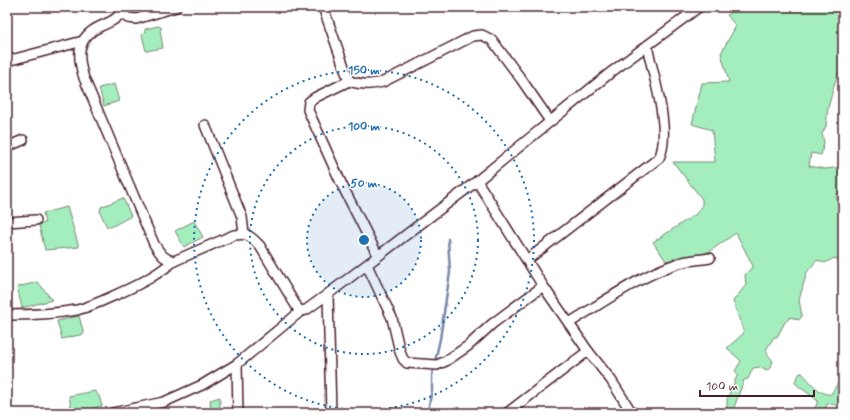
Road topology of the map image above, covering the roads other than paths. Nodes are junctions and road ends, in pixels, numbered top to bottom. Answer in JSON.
{"nodes":[{"id":1,"x":176,"y":7,"type":"edge"},
{"id":2,"x":323,"y":7,"type":"edge"},
{"id":3,"x":700,"y":7,"type":"edge"},
{"id":4,"x":122,"y":10,"type":"edge"},
{"id":5,"x":83,"y":41,"type":"junction"},
{"id":6,"x":647,"y":46,"type":"junction"},
{"id":7,"x":7,"y":61,"type":"edge"},
{"id":8,"x":349,"y":81,"type":"junction"},
{"id":9,"x":550,"y":121,"type":"junction"},
{"id":10,"x":205,"y":125,"type":"dead end"},
{"id":11,"x":23,"y":140,"type":"dead end"},
{"id":12,"x":7,"y":147,"type":"edge"},
{"id":13,"x":477,"y":181,"type":"junction"},
{"id":14,"x":36,"y":220,"type":"dead end"},
{"id":15,"x":7,"y":222,"type":"edge"},
{"id":16,"x":244,"y":234,"type":"junction"},
{"id":17,"x":378,"y":256,"type":"junction"},
{"id":18,"x":710,"y":258,"type":"dead end"},
{"id":19,"x":527,"y":260,"type":"junction"},
{"id":20,"x":174,"y":261,"type":"junction"},
{"id":21,"x":368,"y":265,"type":"junction"},
{"id":22,"x":543,"y":286,"type":"junction"},
{"id":23,"x":328,"y":294,"type":"junction"},
{"id":24,"x":302,"y":311,"type":"junction"},
{"id":25,"x":7,"y":315,"type":"edge"},
{"id":26,"x":569,"y":323,"type":"junction"},
{"id":27,"x":588,"y":351,"type":"junction"},
{"id":28,"x":237,"y":364,"type":"junction"},
{"id":29,"x":146,"y":409,"type":"edge"},
{"id":30,"x":112,"y":413,"type":"edge"},
{"id":31,"x":238,"y":413,"type":"edge"},
{"id":32,"x":331,"y":413,"type":"edge"},
{"id":33,"x":507,"y":413,"type":"edge"},
{"id":34,"x":632,"y":413,"type":"edge"}],
"edges":[{"from":1,"to":4,"type":"street"},
{"from":2,"to":8,"type":"street"},
{"from":3,"to":6,"type":"street"},
{"from":4,"to":5,"type":"street"},
{"from":5,"to":7,"type":"street"},
{"from":5,"to":20,"type":"street"},
{"from":6,"to":9,"type":"street"},
{"from":6,"to":19,"type":"street"},
{"from":8,"to":9,"type":"street"},
{"from":8,"to":17,"type":"street"},
{"from":9,"to":13,"type":"street"},
{"from":10,"to":16,"type":"street"},
{"from":11,"to":12,"type":"street"},
{"from":13,"to":17,"type":"street"},
{"from":13,"to":19,"type":"street"},
{"from":14,"to":15,"type":"street"},
{"from":16,"to":20,"type":"street"},
{"from":16,"to":24,"type":"street"},
{"from":17,"to":21,"type":"street"},
{"from":18,"to":26,"type":"street"},
{"from":19,"to":22,"type":"street"},
{"from":20,"to":25,"type":"street"},
{"from":21,"to":22,"type":"street"},
{"from":21,"to":23,"type":"street"},
{"from":22,"to":26,"type":"street"},
{"from":23,"to":24,"type":"street"},
{"from":23,"to":32,"type":"street"},
{"from":24,"to":28,"type":"street"},
{"from":26,"to":27,"type":"street"},
{"from":27,"to":33,"type":"street"},
{"from":27,"to":34,"type":"street"},
{"from":28,"to":29,"type":"street"},
{"from":28,"to":31,"type":"street"},
{"from":29,"to":30,"type":"street"}]}
